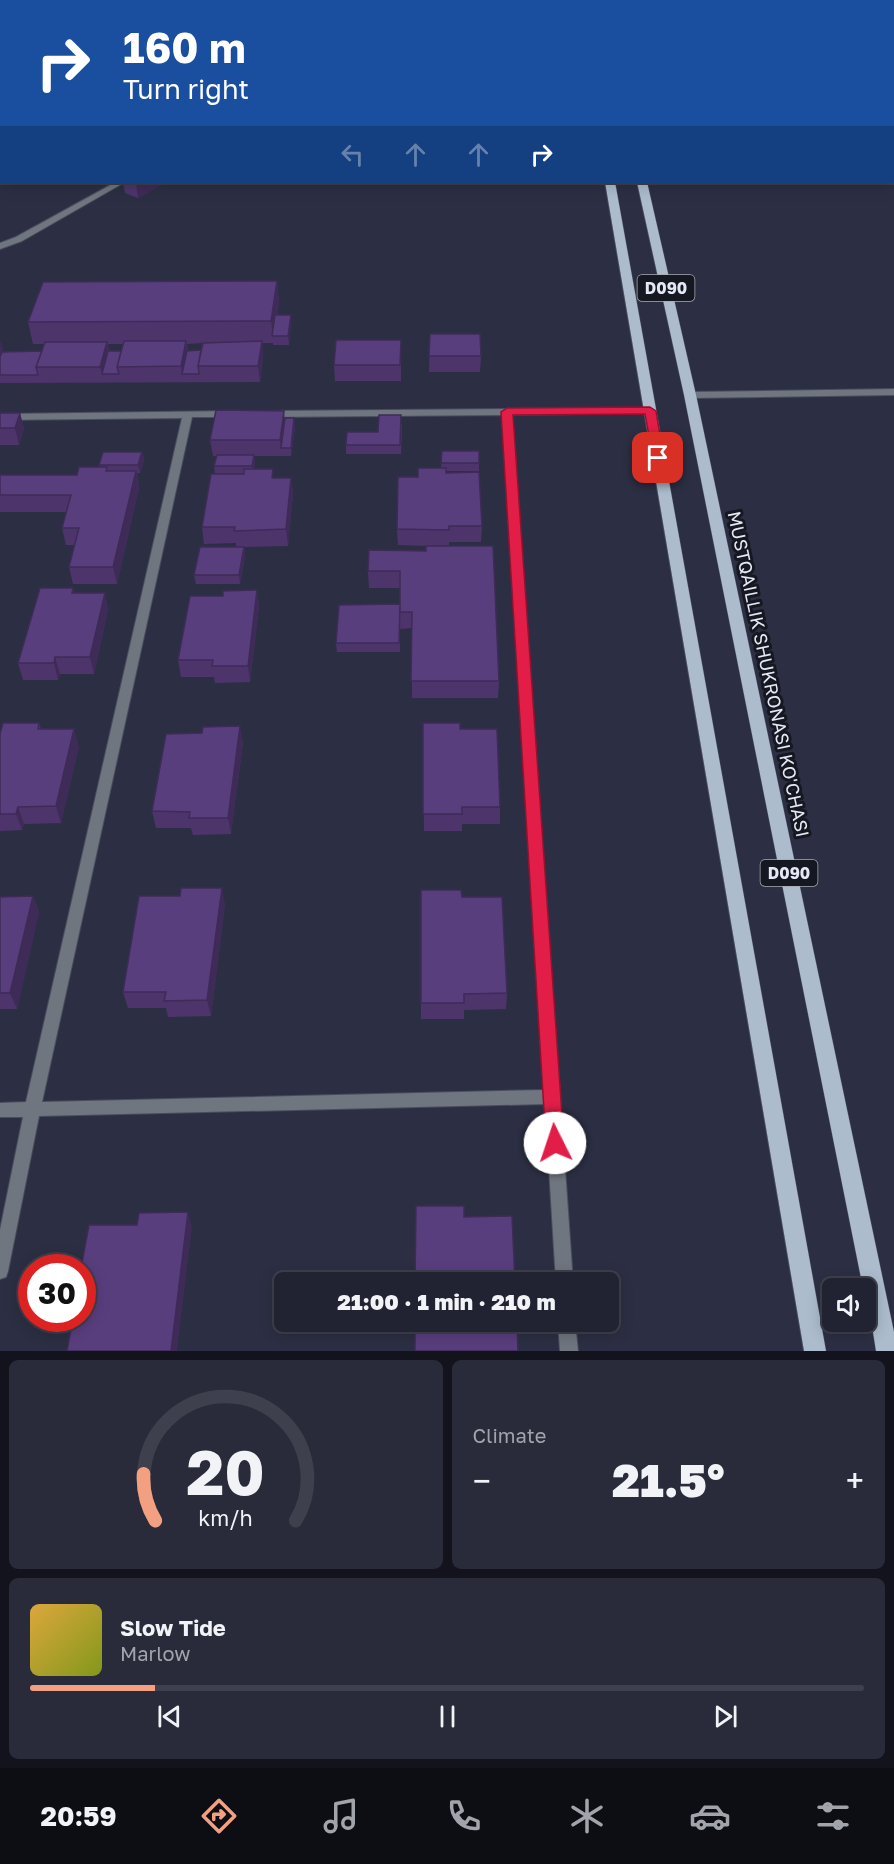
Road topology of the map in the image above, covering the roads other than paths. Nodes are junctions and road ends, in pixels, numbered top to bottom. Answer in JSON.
{"nodes":[{"id":1,"x":120,"y":183,"type":"edge"},
{"id":2,"x":610,"y":183,"type":"edge"},
{"id":3,"x":642,"y":183,"type":"edge"},
{"id":4,"x":0,"y":246,"type":"edge"},
{"id":5,"x":894,"y":392,"type":"edge"},
{"id":6,"x":690,"y":395,"type":"junction"},
{"id":7,"x":650,"y":411,"type":"junction"},
{"id":8,"x":507,"y":412,"type":"junction"},
{"id":9,"x":247,"y":414,"type":"edge"},
{"id":10,"x":259,"y":414,"type":"edge"},
{"id":11,"x":188,"y":415,"type":"junction"},
{"id":12,"x":0,"y":417,"type":"edge"},
{"id":13,"x":552,"y":1097,"type":"junction"},
{"id":14,"x":0,"y":1110,"type":"edge"},
{"id":15,"x":32,"y":1111,"type":"junction"},
{"id":16,"x":0,"y":1271,"type":"edge"},
{"id":17,"x":564,"y":1272,"type":"edge"},
{"id":18,"x":568,"y":1332,"type":"edge"},
{"id":19,"x":569,"y":1351,"type":"edge"},
{"id":20,"x":815,"y":1351,"type":"edge"},
{"id":21,"x":887,"y":1351,"type":"edge"}],
"edges":[{"from":1,"to":4,"type":"street"},
{"from":2,"to":7,"type":"main road","number":"D090"},
{"from":3,"to":6,"type":"main road","name":"MUSTQAILLIK SHUKRONASI KO'CHASI","number":"D090"},
{"from":5,"to":6,"type":"street"},
{"from":6,"to":21,"type":"main road","name":"MUSTQAILLIK SHUKRONASI KO'CHASI","number":"D090"},
{"from":7,"to":8,"type":"street"},
{"from":7,"to":20,"type":"main road","number":"D090"},
{"from":8,"to":10,"type":"street"},
{"from":8,"to":13,"type":"street"},
{"from":9,"to":11,"type":"street"},
{"from":11,"to":12,"type":"street"},
{"from":11,"to":15,"type":"street"},
{"from":13,"to":15,"type":"street"},
{"from":13,"to":17,"type":"street"},
{"from":14,"to":15,"type":"street"},
{"from":15,"to":16,"type":"street"},
{"from":18,"to":19,"type":"street"}]}
